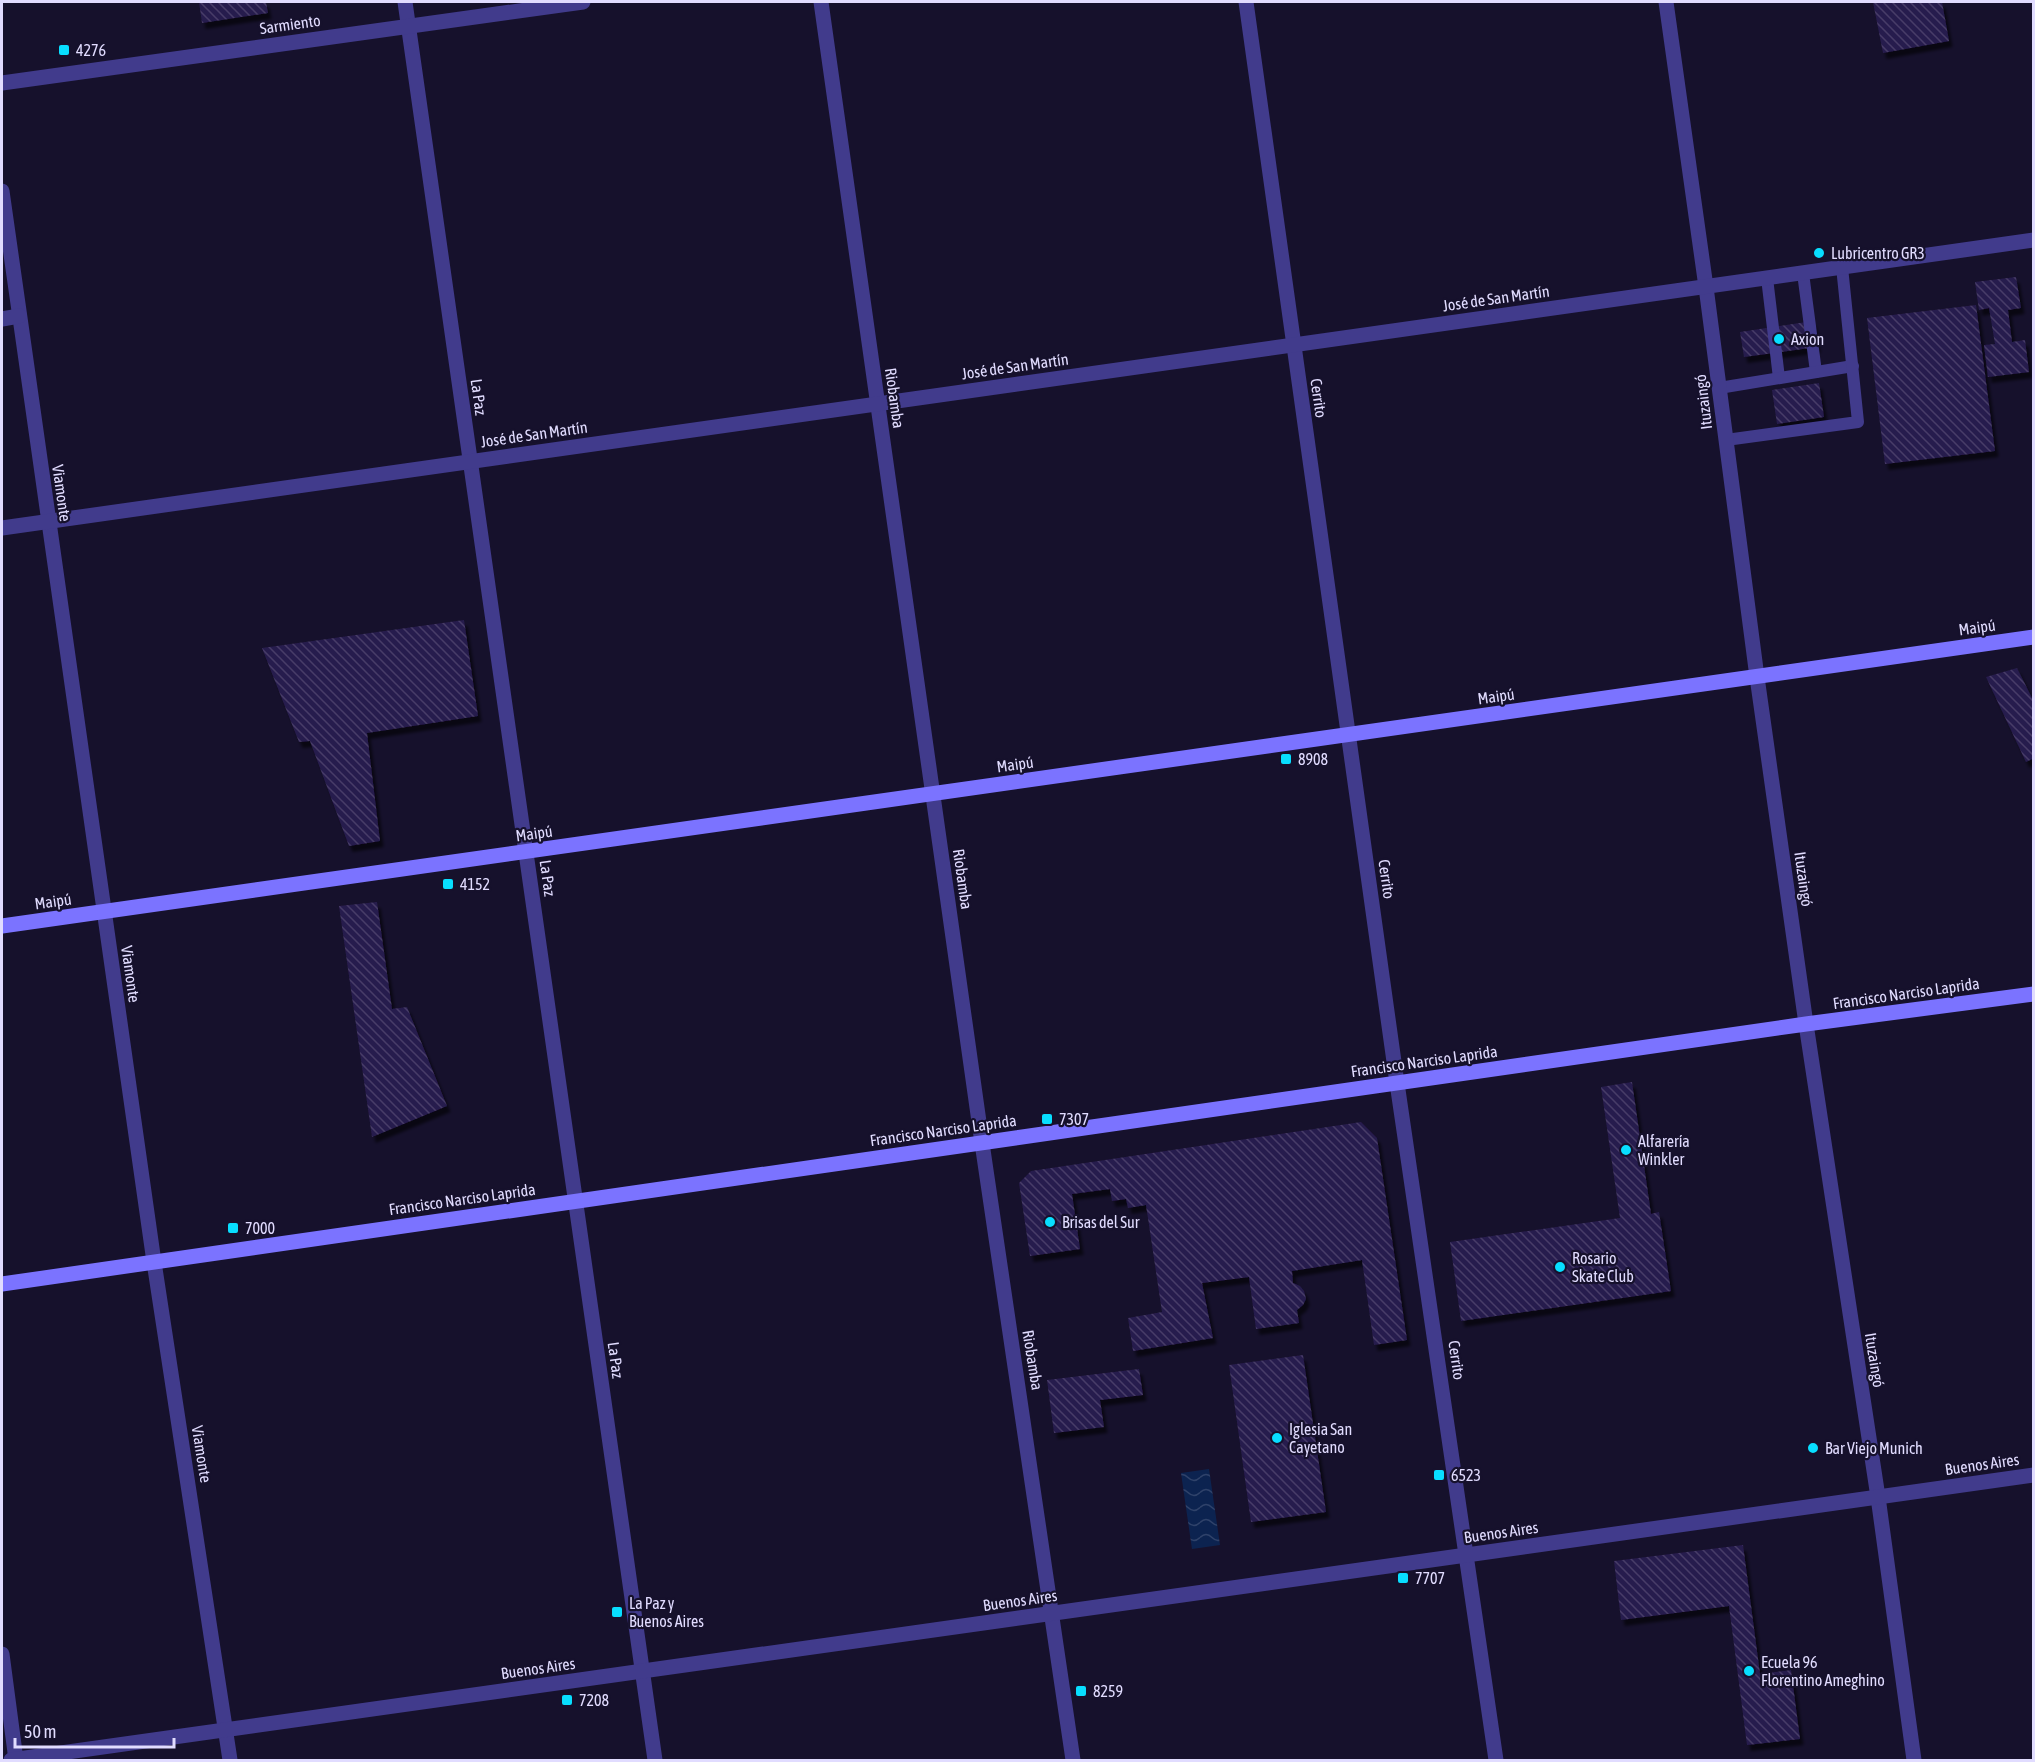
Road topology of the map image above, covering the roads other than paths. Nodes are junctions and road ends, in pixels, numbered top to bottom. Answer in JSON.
{"nodes":[{"id":1,"x":405,"y":2,"type":"edge"},
{"id":2,"x":583,"y":2,"type":"edge"},
{"id":3,"x":821,"y":2,"type":"edge"},
{"id":4,"x":1246,"y":2,"type":"edge"},
{"id":5,"x":1666,"y":2,"type":"edge"},
{"id":6,"x":408,"y":26,"type":"junction"},
{"id":7,"x":2,"y":82,"type":"edge"},
{"id":8,"x":2,"y":191,"type":"edge"},
{"id":9,"x":2034,"y":240,"type":"edge"},
{"id":10,"x":1842,"y":267,"type":"junction"},
{"id":11,"x":1803,"y":273,"type":"junction"},
{"id":12,"x":1767,"y":278,"type":"junction"},
{"id":13,"x":1706,"y":286,"type":"junction"},
{"id":14,"x":19,"y":316,"type":"junction"},
{"id":15,"x":2,"y":319,"type":"edge"},
{"id":16,"x":1293,"y":345,"type":"junction"},
{"id":17,"x":1853,"y":366,"type":"junction"},
{"id":18,"x":1816,"y":372,"type":"junction"},
{"id":19,"x":1779,"y":378,"type":"junction"},
{"id":20,"x":1719,"y":388,"type":"junction"},
{"id":21,"x":878,"y":404,"type":"junction"},
{"id":22,"x":1725,"y":440,"type":"junction"},
{"id":23,"x":470,"y":462,"type":"junction"},
{"id":24,"x":48,"y":522,"type":"junction"},
{"id":25,"x":2,"y":528,"type":"edge"},
{"id":26,"x":2034,"y":637,"type":"edge"},
{"id":27,"x":1757,"y":677,"type":"junction"},
{"id":28,"x":1348,"y":735,"type":"junction"},
{"id":29,"x":933,"y":794,"type":"junction"},
{"id":30,"x":526,"y":852,"type":"junction"},
{"id":31,"x":104,"y":912,"type":"junction"},
{"id":32,"x":2,"y":926,"type":"edge"},
{"id":33,"x":2034,"y":994,"type":"edge"},
{"id":34,"x":1806,"y":1024,"type":"junction"},
{"id":35,"x":1397,"y":1083,"type":"junction"},
{"id":36,"x":982,"y":1143,"type":"junction"},
{"id":37,"x":576,"y":1201,"type":"junction"},
{"id":38,"x":154,"y":1262,"type":"junction"},
{"id":39,"x":2,"y":1284,"type":"edge"},
{"id":40,"x":2034,"y":1475,"type":"edge"},
{"id":41,"x":1878,"y":1497,"type":"junction"},
{"id":42,"x":1468,"y":1555,"type":"junction"},
{"id":43,"x":1053,"y":1614,"type":"junction"},
{"id":44,"x":2,"y":1654,"type":"edge"},
{"id":45,"x":642,"y":1671,"type":"junction"},
{"id":46,"x":225,"y":1730,"type":"junction"},
{"id":47,"x":13,"y":1760,"type":"edge"},
{"id":48,"x":230,"y":1761,"type":"edge"},
{"id":49,"x":655,"y":1761,"type":"edge"},
{"id":50,"x":1073,"y":1761,"type":"edge"},
{"id":51,"x":1496,"y":1761,"type":"edge"},
{"id":52,"x":1914,"y":1761,"type":"edge"}],
"edges":[{"from":1,"to":6,"type":"street","name":"La Paz"},
{"from":2,"to":6,"type":"street","name":"Sarmiento"},
{"from":3,"to":21,"type":"street","name":"Riobamba"},
{"from":4,"to":16,"type":"street","name":"Cerrito"},
{"from":5,"to":13,"type":"street","name":"Ituzaingó"},
{"from":6,"to":7,"type":"street","name":"Sarmiento"},
{"from":6,"to":23,"type":"street","name":"La Paz"},
{"from":8,"to":14,"type":"street","name":"Viamonte"},
{"from":9,"to":10,"type":"street","name":"José de San Martín"},
{"from":10,"to":11,"type":"street","name":"José de San Martín"},
{"from":10,"to":17,"type":"lane"},
{"from":11,"to":12,"type":"street","name":"José de San Martín"},
{"from":11,"to":18,"type":"lane"},
{"from":12,"to":13,"type":"street","name":"José de San Martín"},
{"from":12,"to":19,"type":"lane"},
{"from":13,"to":16,"type":"street","name":"José de San Martín"},
{"from":13,"to":20,"type":"street","name":"Ituzaingó"},
{"from":14,"to":15,"type":"street"},
{"from":14,"to":24,"type":"street","name":"Viamonte"},
{"from":16,"to":21,"type":"street","name":"José de San Martín"},
{"from":16,"to":28,"type":"street","name":"Cerrito"},
{"from":17,"to":18,"type":"lane"},
{"from":17,"to":22,"type":"lane"},
{"from":18,"to":19,"type":"lane"},
{"from":19,"to":20,"type":"lane"},
{"from":20,"to":22,"type":"street","name":"Ituzaingó"},
{"from":21,"to":23,"type":"street","name":"José de San Martín"},
{"from":21,"to":29,"type":"street","name":"Riobamba"},
{"from":22,"to":27,"type":"street","name":"Ituzaingó"},
{"from":23,"to":24,"type":"street","name":"José de San Martín"},
{"from":23,"to":30,"type":"street","name":"La Paz"},
{"from":24,"to":25,"type":"street","name":"José de San Martín"},
{"from":24,"to":31,"type":"street","name":"Viamonte"},
{"from":26,"to":27,"type":"main road","name":"Maipú"},
{"from":27,"to":28,"type":"main road","name":"Maipú"},
{"from":27,"to":34,"type":"street","name":"Ituzaingó"},
{"from":28,"to":29,"type":"main road","name":"Maipú"},
{"from":28,"to":35,"type":"street","name":"Cerrito"},
{"from":29,"to":30,"type":"main road","name":"Maipú"},
{"from":29,"to":36,"type":"street","name":"Riobamba"},
{"from":30,"to":31,"type":"main road","name":"Maipú"},
{"from":30,"to":37,"type":"street","name":"La Paz"},
{"from":31,"to":32,"type":"main road","name":"Maipú"},
{"from":31,"to":38,"type":"street","name":"Viamonte"},
{"from":33,"to":34,"type":"main road","name":"Francisco Narciso Laprida"},
{"from":34,"to":35,"type":"main road","name":"Francisco Narciso Laprida"},
{"from":34,"to":41,"type":"street","name":"Ituzaingó"},
{"from":35,"to":36,"type":"main road","name":"Francisco Narciso Laprida"},
{"from":35,"to":42,"type":"street","name":"Cerrito"},
{"from":36,"to":37,"type":"main road","name":"Francisco Narciso Laprida"},
{"from":36,"to":43,"type":"street","name":"Riobamba"},
{"from":37,"to":38,"type":"main road","name":"Francisco Narciso Laprida"},
{"from":37,"to":45,"type":"street","name":"La Paz"},
{"from":38,"to":39,"type":"main road","name":"Francisco Narciso Laprida"},
{"from":38,"to":46,"type":"street","name":"Viamonte"},
{"from":40,"to":41,"type":"street","name":"Buenos Aires"},
{"from":41,"to":42,"type":"street","name":"Buenos Aires"},
{"from":41,"to":52,"type":"street","name":"Ituzaingó"},
{"from":42,"to":43,"type":"street","name":"Buenos Aires"},
{"from":42,"to":51,"type":"street","name":"Cerrito"},
{"from":43,"to":45,"type":"street","name":"Buenos Aires"},
{"from":43,"to":50,"type":"street","name":"Riobamba"},
{"from":44,"to":47,"type":"street"},
{"from":45,"to":46,"type":"street","name":"Buenos Aires"},
{"from":45,"to":49,"type":"street","name":"La Paz"},
{"from":46,"to":47,"type":"street","name":"Buenos Aires"},
{"from":46,"to":48,"type":"street","name":"Viamonte"}]}
